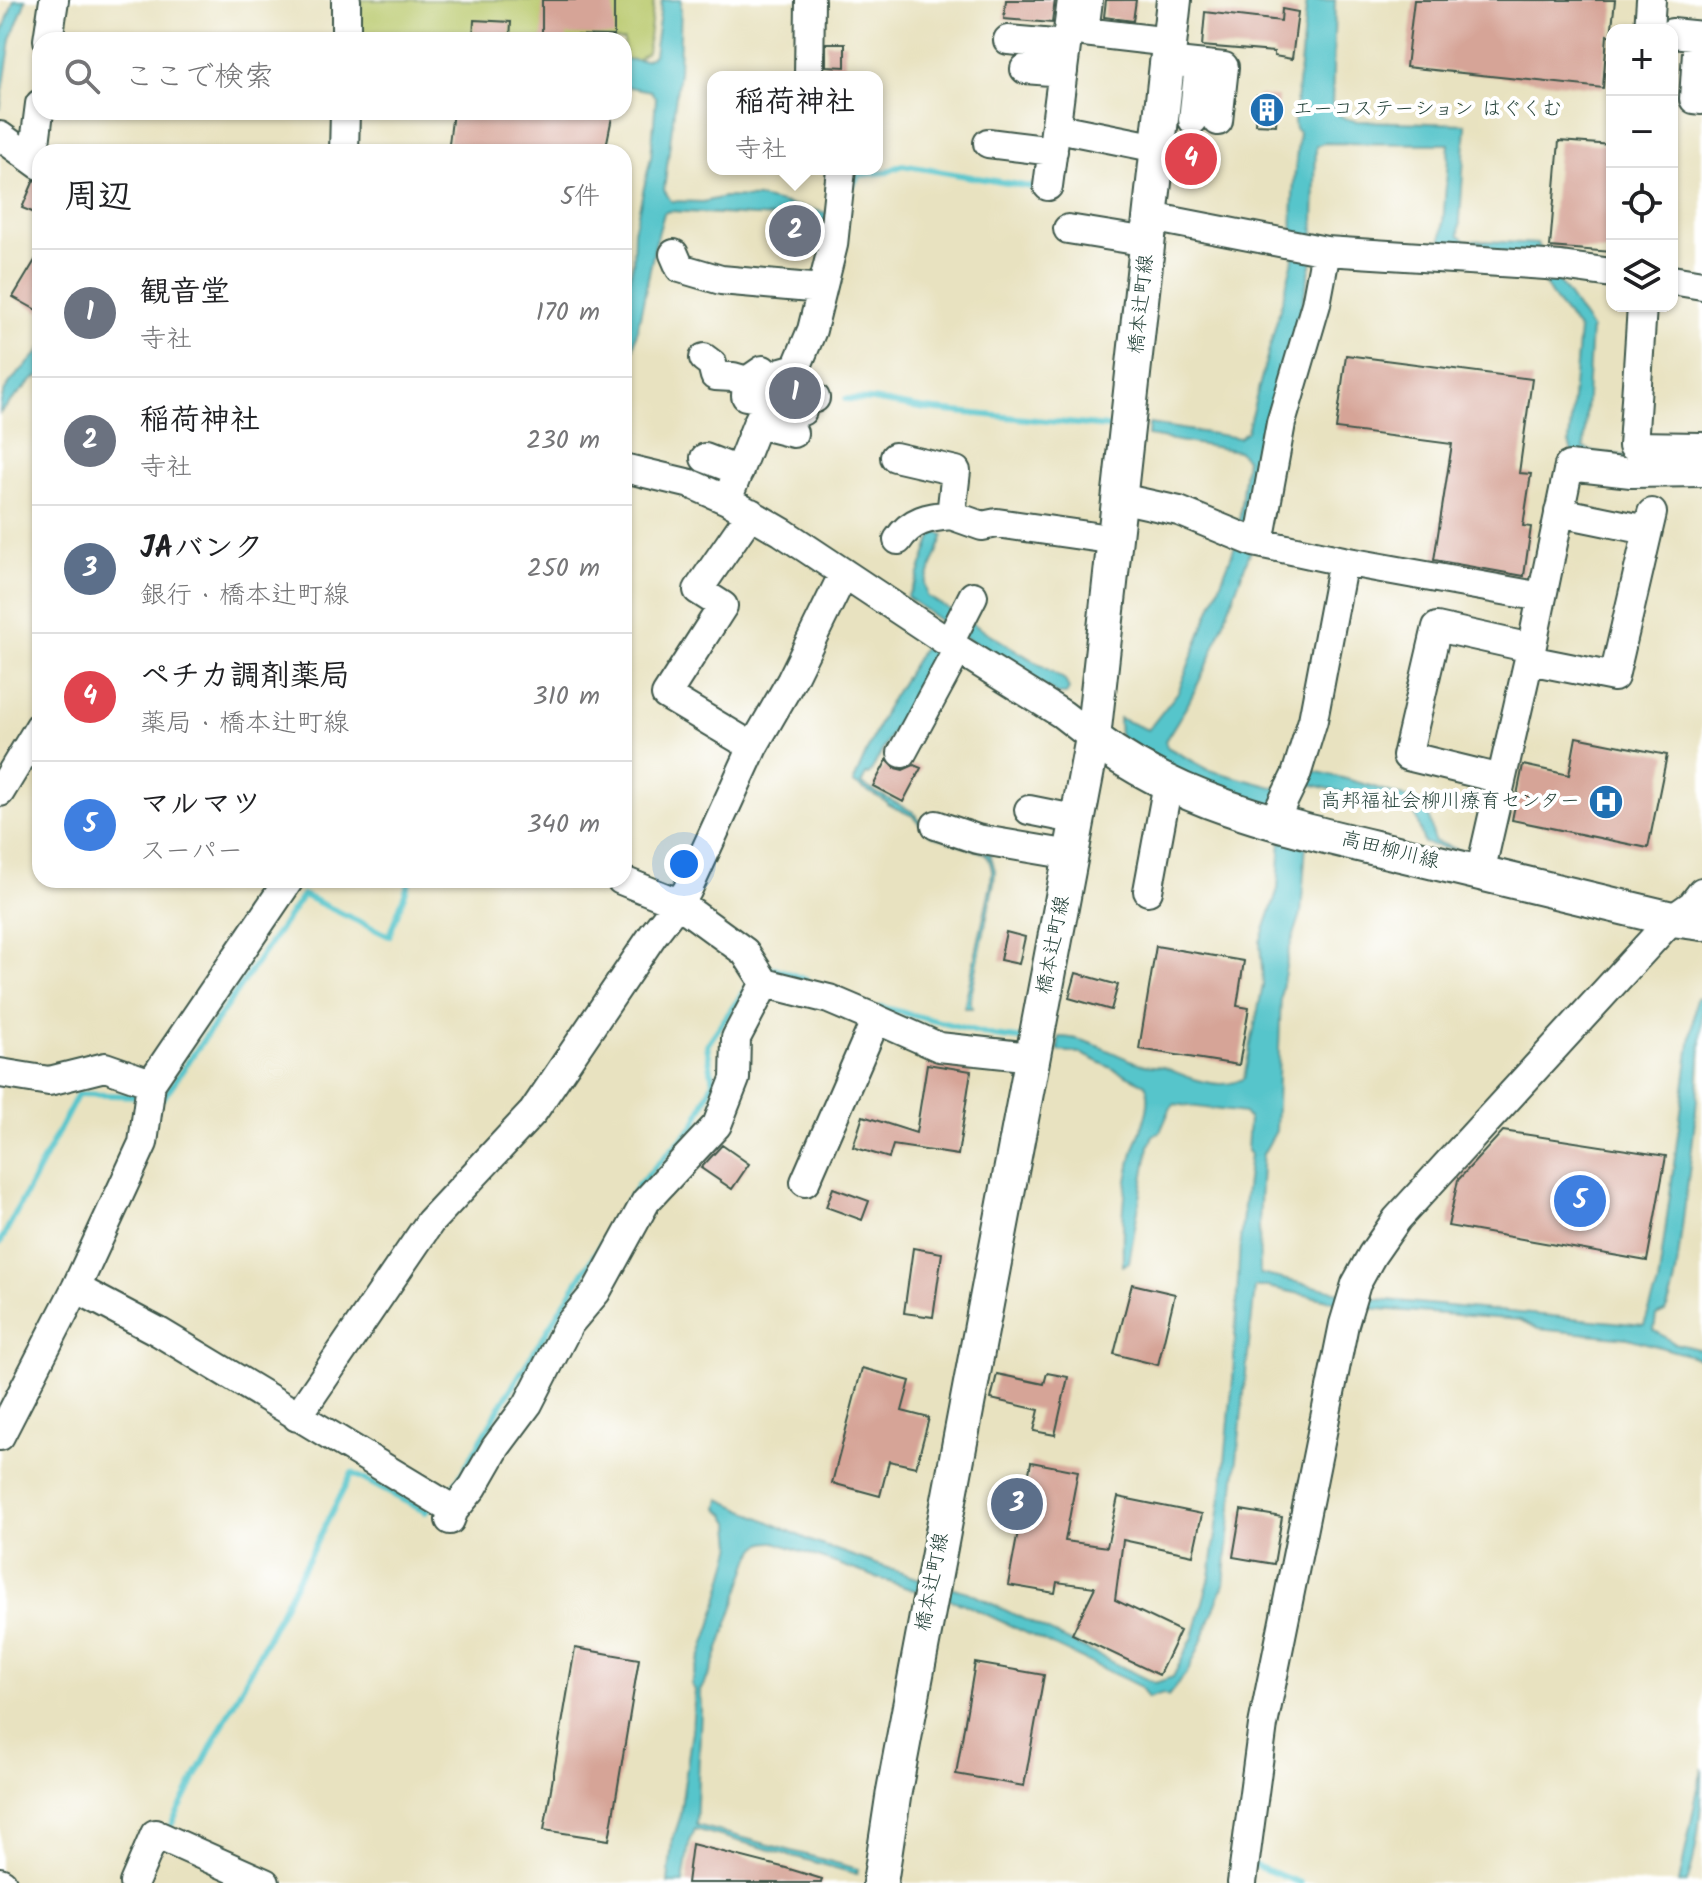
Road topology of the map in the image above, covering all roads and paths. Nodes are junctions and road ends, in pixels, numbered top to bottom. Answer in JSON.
{"nodes":[{"id":1,"x":54,"y":0,"type":"edge"},
{"id":2,"x":346,"y":0,"type":"edge"},
{"id":3,"x":1072,"y":0,"type":"edge"},
{"id":4,"x":1088,"y":0,"type":"edge"},
{"id":5,"x":1174,"y":0,"type":"edge"},
{"id":6,"x":1651,"y":0,"type":"edge"},
{"id":7,"x":810,"y":6,"type":"edge"},
{"id":8,"x":1649,"y":24,"type":"edge"},
{"id":9,"x":49,"y":32,"type":"edge"},
{"id":10,"x":346,"y":32,"type":"edge"},
{"id":11,"x":1691,"y":35,"type":"edge"},
{"id":12,"x":1008,"y":40,"type":"dead end"},
{"id":13,"x":1173,"y":55,"type":"junction"},
{"id":14,"x":1065,"y":58,"type":"junction"},
{"id":15,"x":1025,"y":69,"type":"dead end"},
{"id":16,"x":809,"y":71,"type":"edge"},
{"id":17,"x":1702,"y":100,"type":"edge"},
{"id":18,"x":39,"y":120,"type":"edge"},
{"id":19,"x":345,"y":120,"type":"edge"},
{"id":20,"x":1205,"y":120,"type":"dead end"},
{"id":21,"x":1063,"y":141,"type":"junction"},
{"id":22,"x":988,"y":143,"type":"dead end"},
{"id":23,"x":37,"y":144,"type":"edge"},
{"id":24,"x":344,"y":144,"type":"edge"},
{"id":25,"x":3,"y":146,"type":"edge"},
{"id":26,"x":1158,"y":148,"type":"junction"},
{"id":27,"x":32,"y":160,"type":"edge"},
{"id":28,"x":841,"y":175,"type":"edge"},
{"id":29,"x":1048,"y":186,"type":"dead end"},
{"id":30,"x":1068,"y":229,"type":"dead end"},
{"id":31,"x":1150,"y":229,"type":"junction"},
{"id":32,"x":1311,"y":248,"type":"junction"},
{"id":33,"x":674,"y":254,"type":"dead end"},
{"id":34,"x":1606,"y":272,"type":"edge"},
{"id":35,"x":1678,"y":281,"type":"edge"},
{"id":36,"x":1702,"y":285,"type":"edge"},
{"id":37,"x":822,"y":289,"type":"junction"},
{"id":38,"x":1642,"y":312,"type":"edge"},
{"id":39,"x":704,"y":358,"type":"dead end"},
{"id":40,"x":788,"y":388,"type":"junction"},
{"id":41,"x":764,"y":409,"type":"junction"},
{"id":42,"x":895,"y":457,"type":"dead end"},
{"id":43,"x":705,"y":458,"type":"dead end"},
{"id":44,"x":1701,"y":464,"type":"edge"},
{"id":45,"x":632,"y":470,"type":"edge"},
{"id":46,"x":739,"y":471,"type":"junction"},
{"id":47,"x":1120,"y":498,"type":"junction"},
{"id":48,"x":725,"y":507,"type":"junction"},
{"id":49,"x":1559,"y":512,"type":"junction"},
{"id":50,"x":951,"y":515,"type":"junction"},
{"id":51,"x":898,"y":540,"type":"dead end"},
{"id":52,"x":1116,"y":540,"type":"junction"},
{"id":53,"x":1250,"y":540,"type":"junction"},
{"id":54,"x":1343,"y":561,"type":"junction"},
{"id":55,"x":844,"y":573,"type":"junction"},
{"id":56,"x":1542,"y":597,"type":"junction"},
{"id":57,"x":959,"y":628,"type":"junction"},
{"id":58,"x":1530,"y":654,"type":"junction"},
{"id":59,"x":1093,"y":738,"type":"junction"},
{"id":60,"x":32,"y":739,"type":"edge"},
{"id":61,"x":753,"y":747,"type":"junction"},
{"id":62,"x":902,"y":753,"type":"dead end"},
{"id":63,"x":1501,"y":779,"type":"junction"},
{"id":64,"x":1168,"y":783,"type":"junction"},
{"id":65,"x":0,"y":792,"type":"edge"},
{"id":66,"x":1029,"y":810,"type":"dead end"},
{"id":67,"x":1276,"y":816,"type":"junction"},
{"id":68,"x":1079,"y":820,"type":"junction"},
{"id":69,"x":936,"y":825,"type":"dead end"},
{"id":70,"x":1071,"y":855,"type":"junction"},
{"id":71,"x":1480,"y":873,"type":"junction"},
{"id":72,"x":632,"y":884,"type":"edge"},
{"id":73,"x":284,"y":888,"type":"edge"},
{"id":74,"x":1148,"y":891,"type":"dead end"},
{"id":75,"x":1702,"y":892,"type":"edge"},
{"id":76,"x":678,"y":903,"type":"junction"},
{"id":77,"x":1687,"y":921,"type":"edge"},
{"id":78,"x":765,"y":983,"type":"junction"},
{"id":79,"x":876,"y":1019,"type":"junction"},
{"id":80,"x":1032,"y":1057,"type":"junction"},
{"id":81,"x":0,"y":1073,"type":"edge"},
{"id":82,"x":151,"y":1083,"type":"junction"},
{"id":83,"x":805,"y":1182,"type":"dead end"},
{"id":84,"x":76,"y":1288,"type":"junction"},
{"id":85,"x":297,"y":1417,"type":"junction"},
{"id":86,"x":0,"y":1436,"type":"edge"},
{"id":87,"x":134,"y":1883,"type":"edge"},
{"id":88,"x":265,"y":1883,"type":"edge"},
{"id":89,"x":880,"y":1883,"type":"edge"},
{"id":90,"x":1242,"y":1883,"type":"edge"}],
"edges":[{"from":1,"to":9,"type":"street"},
{"from":2,"to":10,"type":"street"},
{"from":3,"to":14,"type":"street"},
{"from":4,"to":13,"type":"street"},
{"from":5,"to":13,"type":"main road","name":"橋本辻町線"},
{"from":6,"to":8,"type":"street"},
{"from":7,"to":16,"type":"street"},
{"from":11,"to":17,"type":"street"},
{"from":12,"to":14,"type":"street"},
{"from":13,"to":20,"type":"street"},
{"from":13,"to":26,"type":"main road","name":"橋本辻町線"},
{"from":14,"to":15,"type":"street"},
{"from":14,"to":21,"type":"street"},
{"from":18,"to":23,"type":"street"},
{"from":19,"to":24,"type":"street"},
{"from":21,"to":22,"type":"street"},
{"from":21,"to":26,"type":"street"},
{"from":21,"to":29,"type":"street"},
{"from":25,"to":27,"type":"street"},
{"from":26,"to":31,"type":"main road","name":"橋本辻町線"},
{"from":28,"to":37,"type":"street"},
{"from":30,"to":31,"type":"street"},
{"from":31,"to":32,"type":"street"},
{"from":31,"to":47,"type":"main road","name":"橋本辻町線"},
{"from":32,"to":34,"type":"street"},
{"from":32,"to":53,"type":"street"},
{"from":33,"to":37,"type":"street"},
{"from":35,"to":36,"type":"street"},
{"from":37,"to":40,"type":"street"},
{"from":38,"to":44,"type":"street"},
{"from":39,"to":40,"type":"street"},
{"from":40,"to":41,"type":"street"},
{"from":40,"to":41,"type":"street"},
{"from":41,"to":46,"type":"street"},
{"from":42,"to":50,"type":"street"},
{"from":43,"to":46,"type":"street"},
{"from":44,"to":49,"type":"street"},
{"from":45,"to":48,"type":"street"},
{"from":46,"to":48,"type":"street"},
{"from":47,"to":52,"type":"main road","name":"橋本辻町線"},
{"from":47,"to":53,"type":"street"},
{"from":48,"to":55,"type":"street"},
{"from":48,"to":61,"type":"street"},
{"from":49,"to":56,"type":"street"},
{"from":49,"to":58,"type":"street"},
{"from":50,"to":51,"type":"street"},
{"from":50,"to":52,"type":"street"},
{"from":52,"to":59,"type":"main road","name":"橋本辻町線"},
{"from":53,"to":54,"type":"street"},
{"from":54,"to":56,"type":"street"},
{"from":54,"to":67,"type":"street"},
{"from":55,"to":57,"type":"street"},
{"from":55,"to":61,"type":"street"},
{"from":56,"to":58,"type":"street"},
{"from":57,"to":59,"type":"street"},
{"from":57,"to":62,"type":"street"},
{"from":58,"to":63,"type":"street"},
{"from":58,"to":63,"type":"street"},
{"from":59,"to":64,"type":"main road","name":"高田柳川線"},
{"from":59,"to":68,"type":"main road","name":"橋本辻町線"},
{"from":60,"to":65,"type":"street"},
{"from":61,"to":76,"type":"street"},
{"from":63,"to":71,"type":"street"},
{"from":64,"to":67,"type":"main road","name":"高田柳川線"},
{"from":64,"to":74,"type":"street"},
{"from":66,"to":68,"type":"street"},
{"from":67,"to":71,"type":"main road","name":"高田柳川線"},
{"from":68,"to":70,"type":"main road","name":"橋本辻町線"},
{"from":69,"to":70,"type":"street"},
{"from":70,"to":80,"type":"main road","name":"橋本辻町線"},
{"from":71,"to":77,"type":"main road","name":"高田柳川線"},
{"from":72,"to":76,"type":"street"},
{"from":73,"to":82,"type":"street"},
{"from":75,"to":77,"type":"street"},
{"from":76,"to":78,"type":"street"},
{"from":76,"to":85,"type":"street"},
{"from":77,"to":90,"type":"street"},
{"from":78,"to":79,"type":"street"},
{"from":78,"to":85,"type":"street"},
{"from":79,"to":80,"type":"street"},
{"from":79,"to":83,"type":"street"},
{"from":80,"to":89,"type":"main road","name":"橋本辻町線"},
{"from":81,"to":82,"type":"street"},
{"from":82,"to":84,"type":"street"},
{"from":84,"to":85,"type":"street"},
{"from":84,"to":86,"type":"street"},
{"from":87,"to":88,"type":"street"}]}
